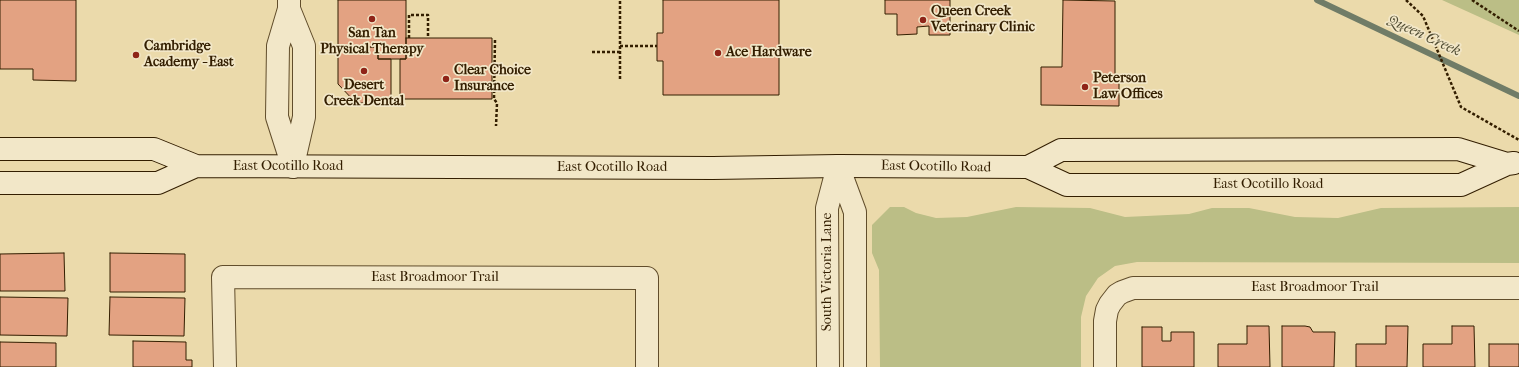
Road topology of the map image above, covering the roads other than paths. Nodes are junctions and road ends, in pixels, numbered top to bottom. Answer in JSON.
{"nodes":[{"id":1,"x":289,"y":4,"type":"edge"},
{"id":2,"x":0,"y":149,"type":"edge"},
{"id":3,"x":1513,"y":164,"type":"edge"},
{"id":4,"x":196,"y":166,"type":"junction"},
{"id":5,"x":838,"y":166,"type":"junction"},
{"id":6,"x":293,"y":167,"type":"junction"},
{"id":7,"x":1028,"y":168,"type":"junction"},
{"id":8,"x":0,"y":183,"type":"edge"},
{"id":9,"x":1519,"y":288,"type":"edge"},
{"id":10,"x":224,"y":367,"type":"edge"},
{"id":11,"x":647,"y":367,"type":"edge"},
{"id":12,"x":828,"y":367,"type":"edge"},
{"id":13,"x":854,"y":367,"type":"edge"},
{"id":14,"x":1105,"y":367,"type":"edge"}],
"edges":[{"from":1,"to":6,"type":"main road"},
{"from":2,"to":4,"type":"main road","name":"East Ocotillo Road"},
{"from":3,"to":7,"type":"main road","name":"East Ocotillo Road"},
{"from":3,"to":7,"type":"main road","name":"East Ocotillo Road"},
{"from":4,"to":6,"type":"main road","name":"East Ocotillo Road"},
{"from":4,"to":8,"type":"main road","name":"East Ocotillo Road"},
{"from":5,"to":6,"type":"main road","name":"East Ocotillo Road"},
{"from":5,"to":7,"type":"main road","name":"East Ocotillo Road"},
{"from":5,"to":12,"type":"main road","name":"South Victoria Lane"},
{"from":5,"to":13,"type":"main road","name":"South Victoria Lane"},
{"from":9,"to":14,"type":"main road","name":"East Broadmoor Trail"},
{"from":10,"to":11,"type":"main road","name":"East Broadmoor Trail"}]}
